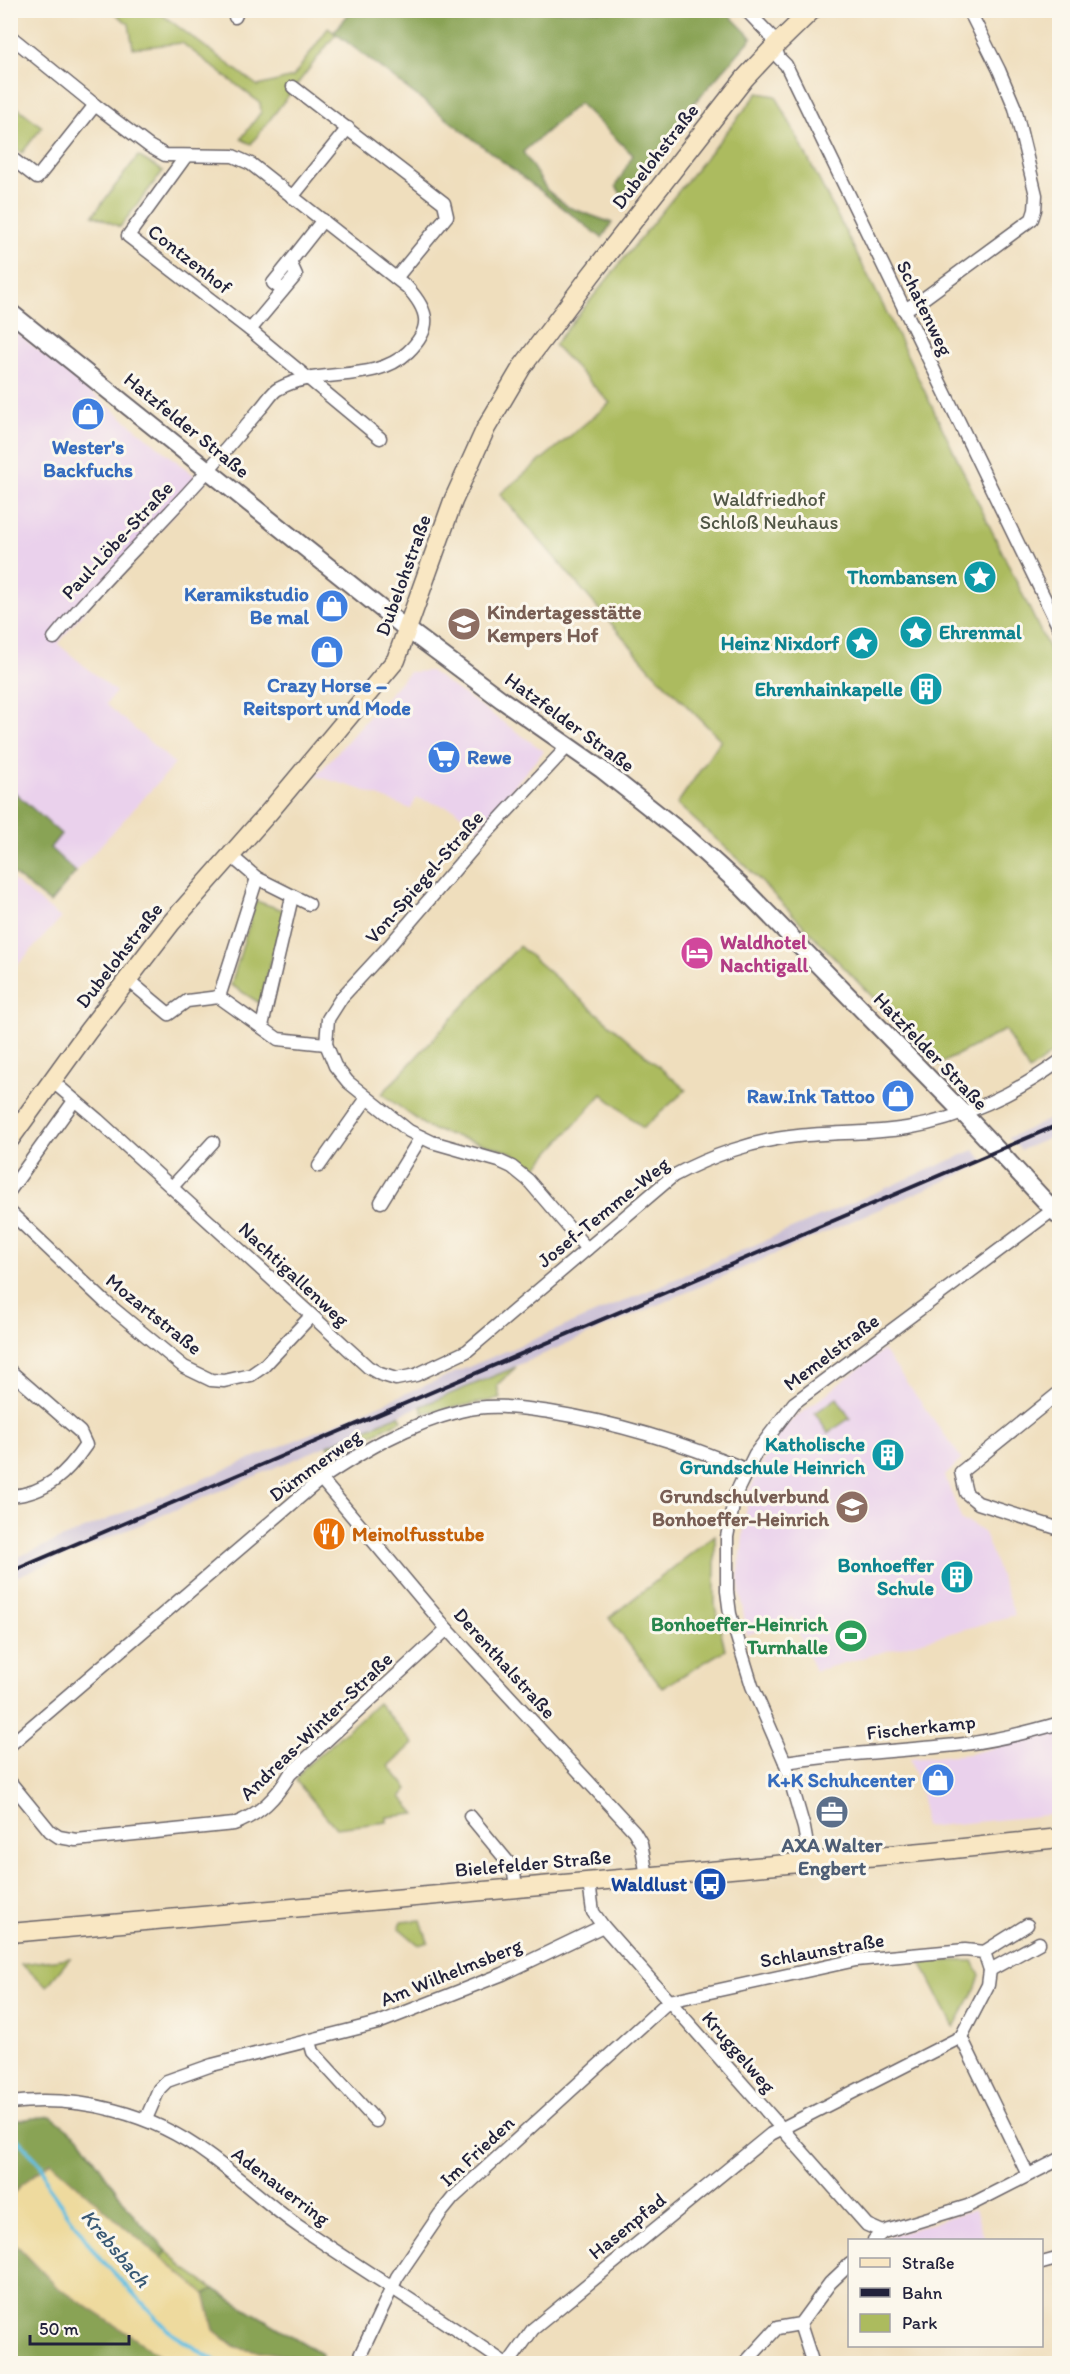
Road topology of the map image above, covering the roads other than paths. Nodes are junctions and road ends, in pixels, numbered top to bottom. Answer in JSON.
{"nodes":[{"id":1,"x":747,"y":10,"type":"edge"},
{"id":2,"x":812,"y":10,"type":"edge"},
{"id":3,"x":969,"y":10,"type":"edge"},
{"id":4,"x":10,"y":36,"type":"edge"},
{"id":5,"x":775,"y":46,"type":"junction"},
{"id":6,"x":293,"y":87,"type":"dead end"},
{"id":7,"x":95,"y":105,"type":"junction"},
{"id":8,"x":348,"y":128,"type":"junction"},
{"id":9,"x":186,"y":156,"type":"junction"},
{"id":10,"x":10,"y":157,"type":"edge"},
{"id":11,"x":292,"y":197,"type":"junction"},
{"id":12,"x":323,"y":220,"type":"junction"},
{"id":13,"x":396,"y":278,"type":"junction"},
{"id":14,"x":904,"y":310,"type":"junction"},
{"id":15,"x":10,"y":312,"type":"edge"},
{"id":16,"x":250,"y":330,"type":"junction"},
{"id":17,"x":307,"y":378,"type":"junction"},
{"id":18,"x":380,"y":438,"type":"dead end"},
{"id":19,"x":209,"y":469,"type":"junction"},
{"id":20,"x":406,"y":628,"type":"junction"},
{"id":21,"x":1059,"y":630,"type":"edge"},
{"id":22,"x":54,"y":638,"type":"dead end"},
{"id":23,"x":569,"y":745,"type":"junction"},
{"id":24,"x":230,"y":855,"type":"junction"},
{"id":25,"x":257,"y":878,"type":"junction"},
{"id":26,"x":292,"y":897,"type":"junction"},
{"id":27,"x":309,"y":904,"type":"dead end"},
{"id":28,"x":127,"y":979,"type":"junction"},
{"id":29,"x":219,"y":997,"type":"junction"},
{"id":30,"x":261,"y":1026,"type":"junction"},
{"id":31,"x":326,"y":1044,"type":"junction"},
{"id":32,"x":1059,"y":1061,"type":"edge"},
{"id":33,"x":51,"y":1081,"type":"junction"},
{"id":34,"x":367,"y":1098,"type":"junction"},
{"id":35,"x":74,"y":1101,"type":"junction"},
{"id":36,"x":963,"y":1113,"type":"junction"},
{"id":37,"x":421,"y":1137,"type":"junction"},
{"id":38,"x":10,"y":1139,"type":"edge"},
{"id":39,"x":213,"y":1142,"type":"dead end"},
{"id":40,"x":319,"y":1166,"type":"dead end"},
{"id":41,"x":172,"y":1187,"type":"junction"},
{"id":42,"x":10,"y":1190,"type":"edge"},
{"id":43,"x":381,"y":1202,"type":"dead end"},
{"id":44,"x":10,"y":1212,"type":"edge"},
{"id":45,"x":1056,"y":1214,"type":"edge"},
{"id":46,"x":587,"y":1249,"type":"junction"},
{"id":47,"x":311,"y":1316,"type":"junction"},
{"id":48,"x":10,"y":1371,"type":"edge"},
{"id":49,"x":396,"y":1379,"type":"joint"},
{"id":50,"x":1059,"y":1392,"type":"edge"},
{"id":51,"x":747,"y":1470,"type":"junction"},
{"id":52,"x":321,"y":1479,"type":"junction"},
{"id":53,"x":10,"y":1496,"type":"edge"},
{"id":54,"x":1059,"y":1529,"type":"edge"},
{"id":55,"x":447,"y":1629,"type":"junction"},
{"id":56,"x":1059,"y":1723,"type":"edge"},
{"id":57,"x":10,"y":1745,"type":"edge"},
{"id":58,"x":785,"y":1762,"type":"junction"},
{"id":59,"x":10,"y":1782,"type":"edge"},
{"id":60,"x":470,"y":1816,"type":"dead end"},
{"id":61,"x":1059,"y":1838,"type":"edge"},
{"id":62,"x":810,"y":1861,"type":"junction"},
{"id":63,"x":647,"y":1876,"type":"junction"},
{"id":64,"x":589,"y":1882,"type":"junction"},
{"id":65,"x":516,"y":1887,"type":"junction"},
{"id":66,"x":1027,"y":1925,"type":"dead end"},
{"id":67,"x":603,"y":1926,"type":"junction"},
{"id":68,"x":10,"y":1933,"type":"edge"},
{"id":69,"x":1039,"y":1943,"type":"dead end"},
{"id":70,"x":984,"y":1952,"type":"junction"},
{"id":71,"x":990,"y":1970,"type":"junction"},
{"id":72,"x":669,"y":2001,"type":"junction"},
{"id":73,"x":961,"y":2037,"type":"junction"},
{"id":74,"x":310,"y":2041,"type":"junction"},
{"id":75,"x":10,"y":2103,"type":"edge"},
{"id":76,"x":146,"y":2119,"type":"junction"},
{"id":77,"x":376,"y":2121,"type":"dead end"},
{"id":78,"x":781,"y":2130,"type":"junction"},
{"id":79,"x":1059,"y":2159,"type":"edge"},
{"id":80,"x":1028,"y":2175,"type":"junction"},
{"id":81,"x":878,"y":2236,"type":"edge"},
{"id":82,"x":1059,"y":2258,"type":"edge"},
{"id":83,"x":1043,"y":2262,"type":"edge"},
{"id":84,"x":848,"y":2265,"type":"edge"},
{"id":85,"x":391,"y":2288,"type":"junction"},
{"id":86,"x":801,"y":2324,"type":"junction"},
{"id":87,"x":356,"y":2364,"type":"edge"},
{"id":88,"x":507,"y":2364,"type":"edge"},
{"id":89,"x":744,"y":2364,"type":"edge"},
{"id":90,"x":813,"y":2364,"type":"edge"}],
"edges":[{"from":1,"to":5,"type":"street","name":"Schatenweg"},
{"from":2,"to":5,"type":"main road","name":"Dubelohstraße"},
{"from":3,"to":14,"type":"street"},
{"from":4,"to":7,"type":"street","name":"Paul-Löbe-Straße"},
{"from":5,"to":14,"type":"street","name":"Schatenweg"},
{"from":5,"to":20,"type":"main road","name":"Dubelohstraße"},
{"from":6,"to":8,"type":"street"},
{"from":7,"to":9,"type":"street","name":"Paul-Löbe-Straße"},
{"from":7,"to":10,"type":"street"},
{"from":8,"to":11,"type":"street"},
{"from":8,"to":13,"type":"street"},
{"from":9,"to":11,"type":"street","name":"Paul-Löbe-Straße"},
{"from":9,"to":16,"type":"street","name":"Contzenhof"},
{"from":11,"to":12,"type":"street","name":"Paul-Löbe-Straße"},
{"from":12,"to":13,"type":"street","name":"Paul-Löbe-Straße"},
{"from":12,"to":16,"type":"street"},
{"from":13,"to":17,"type":"street","name":"Paul-Löbe-Straße"},
{"from":14,"to":21,"type":"street","name":"Schatenweg"},
{"from":15,"to":19,"type":"street","name":"Hatzfelder Straße"},
{"from":16,"to":17,"type":"street","name":"Contzenhof"},
{"from":17,"to":18,"type":"street","name":"Contzenhof"},
{"from":17,"to":19,"type":"street","name":"Paul-Löbe-Straße"},
{"from":19,"to":20,"type":"street","name":"Hatzfelder Straße"},
{"from":19,"to":22,"type":"street","name":"Paul-Löbe-Straße"},
{"from":20,"to":23,"type":"street","name":"Hatzfelder Straße"},
{"from":20,"to":24,"type":"main road","name":"Dubelohstraße"},
{"from":23,"to":31,"type":"street","name":"Von-Spiegel-Straße"},
{"from":23,"to":36,"type":"street","name":"Hatzfelder Straße"},
{"from":24,"to":25,"type":"street"},
{"from":24,"to":28,"type":"main road","name":"Dubelohstraße"},
{"from":25,"to":26,"type":"street"},
{"from":25,"to":29,"type":"street"},
{"from":26,"to":27,"type":"street"},
{"from":26,"to":30,"type":"street"},
{"from":28,"to":29,"type":"street"},
{"from":28,"to":33,"type":"main road","name":"Dubelohstraße"},
{"from":29,"to":30,"type":"street"},
{"from":30,"to":31,"type":"street"},
{"from":31,"to":34,"type":"street"},
{"from":32,"to":36,"type":"street","name":"Josef-Temme-Weg"},
{"from":33,"to":35,"type":"street","name":"Nachtigallenweg"},
{"from":33,"to":38,"type":"main road","name":"Dubelohstraße"},
{"from":34,"to":37,"type":"street"},
{"from":34,"to":40,"type":"street"},
{"from":35,"to":41,"type":"street","name":"Nachtigallenweg"},
{"from":35,"to":42,"type":"street"},
{"from":36,"to":45,"type":"street","name":"Hatzfelder Straße"},
{"from":36,"to":46,"type":"street","name":"Josef-Temme-Weg"},
{"from":37,"to":43,"type":"street"},
{"from":37,"to":46,"type":"street"},
{"from":39,"to":41,"type":"street"},
{"from":41,"to":47,"type":"street","name":"Nachtigallenweg"},
{"from":44,"to":47,"type":"street","name":"Mozartstraße"},
{"from":45,"to":51,"type":"street","name":"Memelstraße"},
{"from":46,"to":49,"type":"street","name":"Josef-Temme-Weg"},
{"from":47,"to":49,"type":"street","name":"Nachtigallenweg"},
{"from":48,"to":53,"type":"street"},
{"from":50,"to":54,"type":"street"},
{"from":51,"to":52,"type":"street","name":"Dümmerweg"},
{"from":51,"to":58,"type":"street","name":"Memelstraße"},
{"from":52,"to":55,"type":"street","name":"Derenthalstraße"},
{"from":52,"to":57,"type":"street","name":"Dümmerweg"},
{"from":55,"to":59,"type":"street","name":"Andreas-Winter-Straße"},
{"from":55,"to":63,"type":"street","name":"Derenthalstraße"},
{"from":56,"to":58,"type":"street","name":"Fischerkamp"},
{"from":58,"to":62,"type":"street","name":"Memelstraße"},
{"from":60,"to":65,"type":"street"},
{"from":61,"to":62,"type":"main road","name":"Bielefelder Straße"},
{"from":62,"to":63,"type":"main road","name":"Bielefelder Straße"},
{"from":63,"to":64,"type":"main road","name":"Bielefelder Straße"},
{"from":64,"to":65,"type":"main road","name":"Bielefelder Straße"},
{"from":64,"to":67,"type":"street","name":"Kruggelweg"},
{"from":65,"to":68,"type":"main road","name":"Bielefelder Straße"},
{"from":66,"to":70,"type":"street"},
{"from":67,"to":72,"type":"street","name":"Kruggelweg"},
{"from":67,"to":74,"type":"street","name":"Am Wilhelmsberg"},
{"from":69,"to":71,"type":"street"},
{"from":70,"to":71,"type":"street"},
{"from":70,"to":72,"type":"street","name":"Schlaunstraße"},
{"from":71,"to":73,"type":"street"},
{"from":72,"to":78,"type":"street","name":"Kruggelweg"},
{"from":72,"to":85,"type":"street","name":"Im Frieden"},
{"from":73,"to":78,"type":"street"},
{"from":73,"to":80,"type":"street"},
{"from":74,"to":76,"type":"street","name":"Am Wilhelmsberg"},
{"from":74,"to":77,"type":"street"},
{"from":75,"to":76,"type":"street","name":"Adenauerring"},
{"from":76,"to":85,"type":"street","name":"Adenauerring"},
{"from":78,"to":81,"type":"street","name":"Kruggelweg"},
{"from":78,"to":88,"type":"street","name":"Hasenpfad"},
{"from":79,"to":80,"type":"street"},
{"from":80,"to":81,"type":"street"},
{"from":82,"to":83,"type":"street"},
{"from":84,"to":86,"type":"street"},
{"from":85,"to":87,"type":"street","name":"Im Frieden"},
{"from":85,"to":88,"type":"street","name":"Adenauerring"},
{"from":86,"to":89,"type":"street"},
{"from":86,"to":90,"type":"street"}]}
